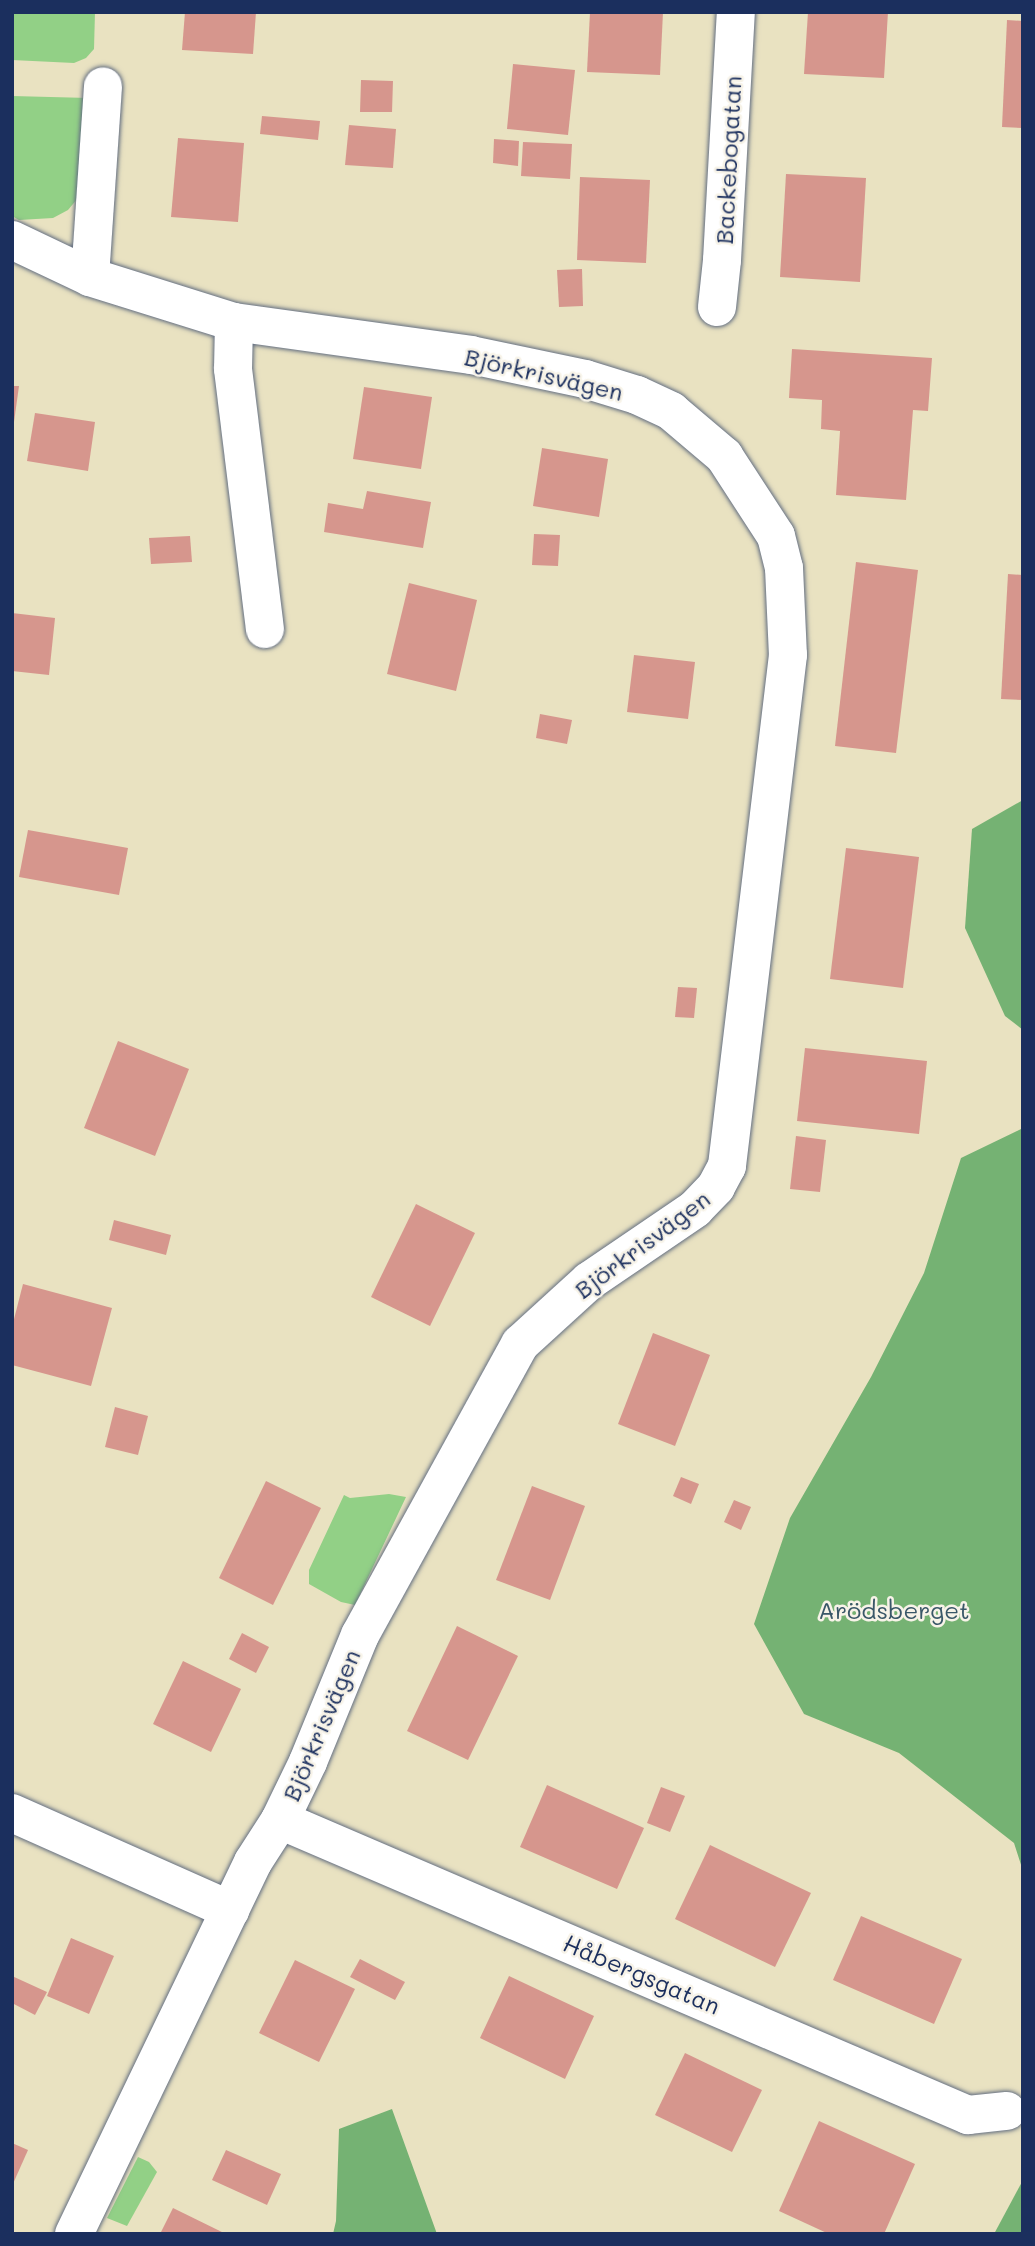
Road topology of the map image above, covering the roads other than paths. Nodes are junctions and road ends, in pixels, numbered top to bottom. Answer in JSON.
{"nodes":[{"id":1,"x":736,"y":12,"type":"edge"},
{"id":2,"x":103,"y":86,"type":"dead end"},
{"id":3,"x":12,"y":240,"type":"edge"},
{"id":4,"x":90,"y":277,"type":"junction"},
{"id":5,"x":717,"y":307,"type":"dead end"},
{"id":6,"x":234,"y":322,"type":"junction"},
{"id":7,"x":265,"y":629,"type":"dead end"},
{"id":8,"x":12,"y":1813,"type":"edge"},
{"id":9,"x":280,"y":1820,"type":"junction"},
{"id":10,"x":230,"y":1910,"type":"junction"},
{"id":11,"x":1007,"y":2111,"type":"dead end"},
{"id":12,"x":74,"y":2234,"type":"edge"}],
"edges":[{"from":1,"to":5,"type":"street","name":"Backebogatan"},
{"from":2,"to":4,"type":"street"},
{"from":3,"to":4,"type":"street","name":"Björkrisvägen"},
{"from":4,"to":6,"type":"street","name":"Björkrisvägen"},
{"from":6,"to":7,"type":"street"},
{"from":6,"to":9,"type":"street","name":"Björkrisvägen"},
{"from":8,"to":10,"type":"street"},
{"from":9,"to":10,"type":"street","name":"Björkrisvägen"},
{"from":9,"to":11,"type":"street","name":"Håbergsgatan"},
{"from":10,"to":12,"type":"street","name":"Björkrisvägen"}]}
